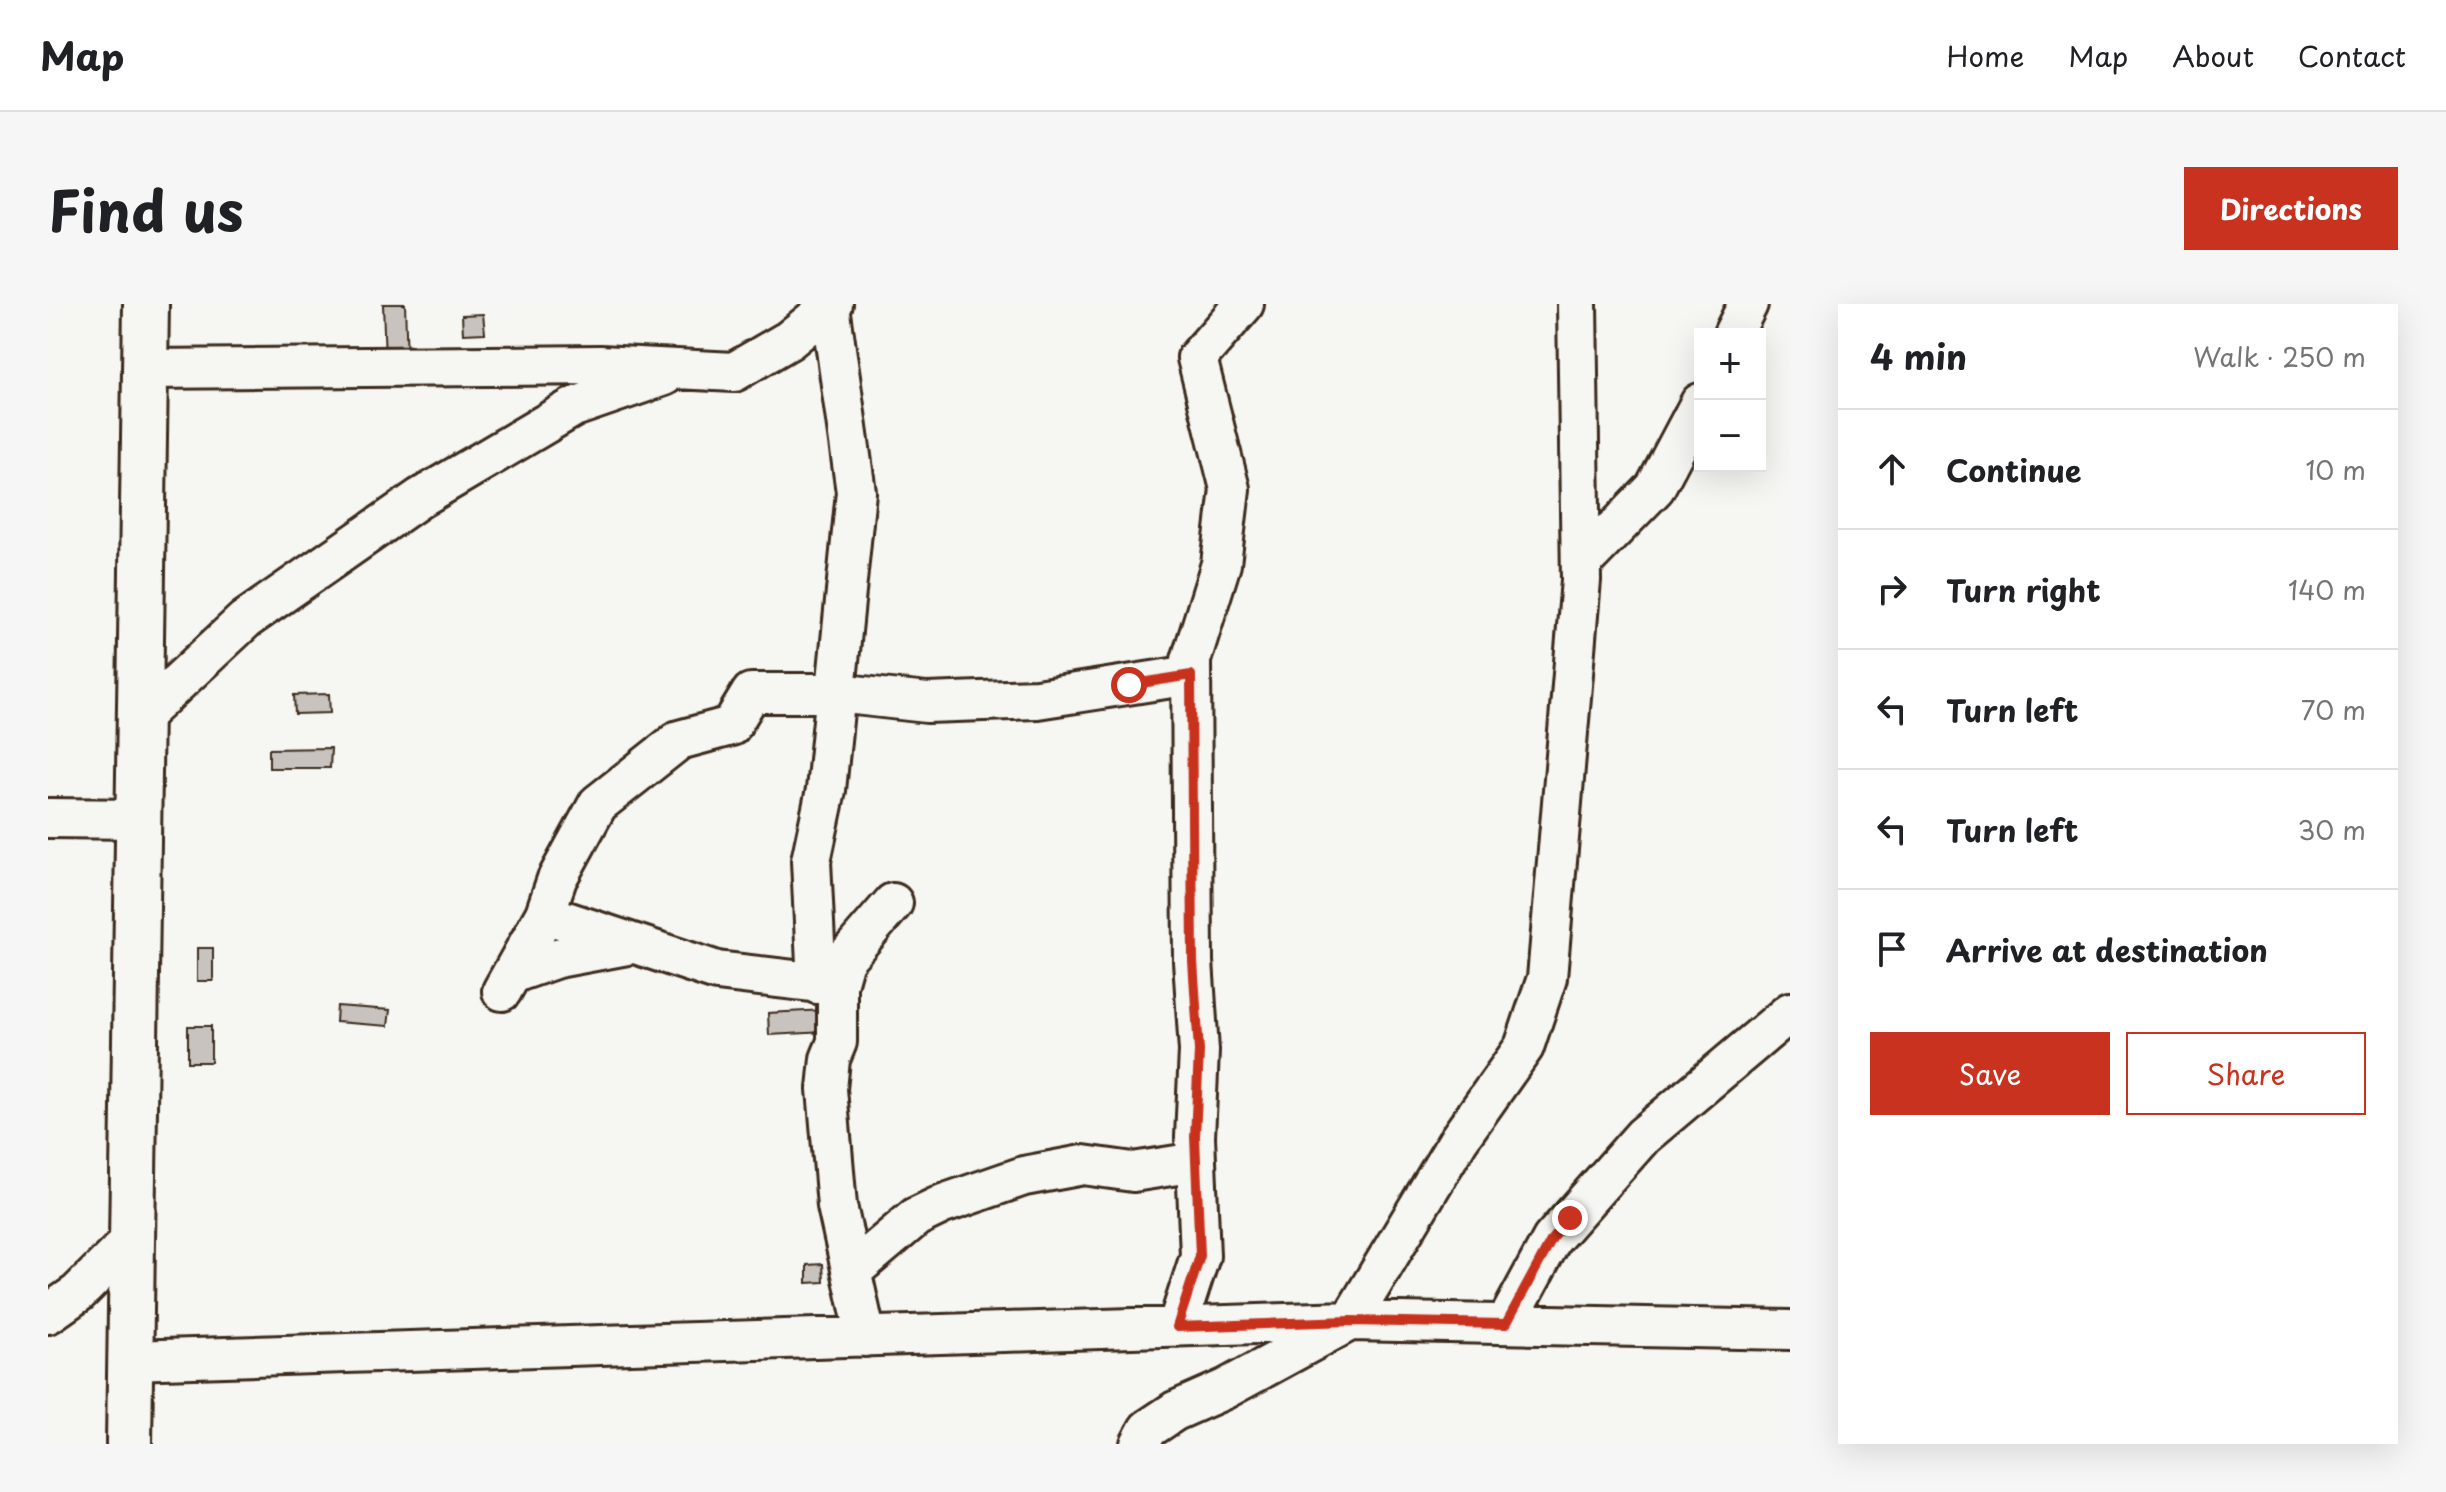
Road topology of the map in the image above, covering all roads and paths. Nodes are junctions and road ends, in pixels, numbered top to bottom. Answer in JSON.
{"nodes":[{"id":1,"x":146,"y":304,"type":"edge"},
{"id":2,"x":1244,"y":304,"type":"edge"},
{"id":3,"x":1577,"y":304,"type":"edge"},
{"id":4,"x":1748,"y":304,"type":"edge"},
{"id":5,"x":832,"y":305,"type":"edge"},
{"id":6,"x":1736,"y":328,"type":"edge"},
{"id":7,"x":145,"y":369,"type":"junction"},
{"id":8,"x":678,"y":371,"type":"junction"},
{"id":9,"x":1694,"y":414,"type":"edge"},
{"id":10,"x":1581,"y":564,"type":"junction"},
{"id":11,"x":1191,"y":675,"type":"junction"},
{"id":12,"x":837,"y":693,"type":"junction"},
{"id":13,"x":140,"y":718,"type":"junction"},
{"id":14,"x":48,"y":818,"type":"edge"},
{"id":15,"x":138,"y":819,"type":"junction"},
{"id":16,"x":893,"y":903,"type":"dead end"},
{"id":17,"x":545,"y":914,"type":"junction"},
{"id":18,"x":634,"y":944,"type":"junction"},
{"id":19,"x":827,"y":985,"type":"junction"},
{"id":20,"x":1790,"y":1012,"type":"edge"},
{"id":21,"x":1196,"y":1162,"type":"junction"},
{"id":22,"x":130,"y":1241,"type":"junction"},
{"id":23,"x":852,"y":1271,"type":"junction"},
{"id":24,"x":48,"y":1314,"type":"edge"},
{"id":25,"x":1350,"y":1321,"type":"junction"},
{"id":26,"x":1506,"y":1324,"type":"junction"},
{"id":27,"x":1177,"y":1327,"type":"junction"},
{"id":28,"x":1790,"y":1330,"type":"edge"},
{"id":29,"x":866,"y":1337,"type":"junction"},
{"id":30,"x":130,"y":1360,"type":"junction"},
{"id":31,"x":129,"y":1444,"type":"edge"},
{"id":32,"x":1140,"y":1444,"type":"edge"}],
"edges":[{"from":1,"to":7,"type":"highway"},
{"from":2,"to":11,"type":"street"},
{"from":3,"to":10,"type":"street"},
{"from":4,"to":6,"type":"street"},
{"from":5,"to":8,"type":"street"},
{"from":5,"to":12,"type":"street"},
{"from":7,"to":8,"type":"street"},
{"from":7,"to":13,"type":"highway"},
{"from":8,"to":13,"type":"street"},
{"from":9,"to":10,"type":"street"},
{"from":10,"to":25,"type":"street"},
{"from":11,"to":12,"type":"street"},
{"from":11,"to":21,"type":"street"},
{"from":12,"to":17,"type":"street"},
{"from":12,"to":19,"type":"street"},
{"from":13,"to":15,"type":"highway"},
{"from":14,"to":15,"type":"street"},
{"from":15,"to":22,"type":"highway"},
{"from":16,"to":19,"type":"street"},
{"from":17,"to":18,"type":"street"},
{"from":17,"to":18,"type":"street"},
{"from":18,"to":19,"type":"street"},
{"from":19,"to":23,"type":"street"},
{"from":20,"to":26,"type":"street"},
{"from":21,"to":23,"type":"street"},
{"from":21,"to":27,"type":"street"},
{"from":22,"to":24,"type":"street"},
{"from":22,"to":30,"type":"highway"},
{"from":23,"to":29,"type":"street"},
{"from":25,"to":26,"type":"street"},
{"from":25,"to":27,"type":"street"},
{"from":25,"to":32,"type":"street"},
{"from":26,"to":28,"type":"street"},
{"from":27,"to":29,"type":"street"},
{"from":29,"to":30,"type":"street"},
{"from":30,"to":31,"type":"highway"}]}
